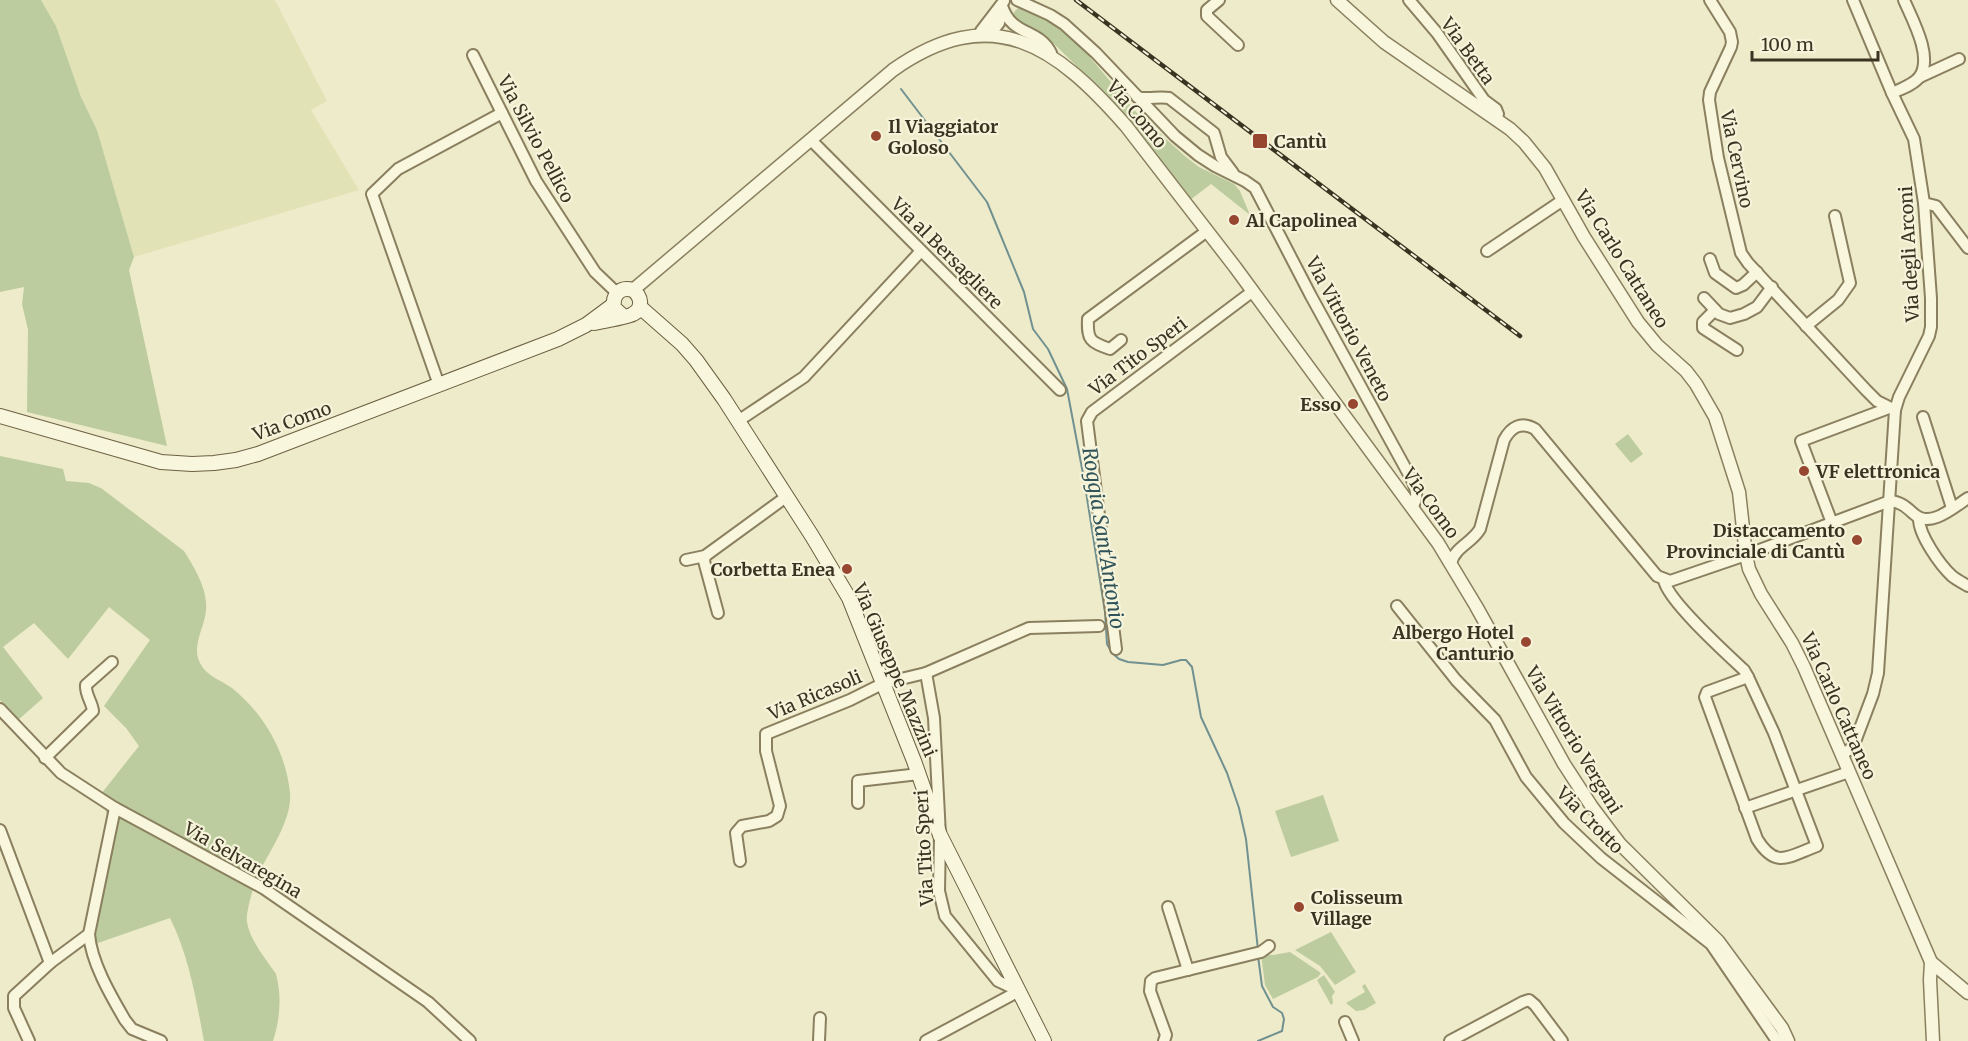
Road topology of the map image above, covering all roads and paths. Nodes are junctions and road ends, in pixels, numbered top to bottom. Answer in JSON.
{"nodes":[{"id":1,"x":1017,"y":0,"type":"edge"},
{"id":2,"x":1220,"y":0,"type":"edge"},
{"id":3,"x":1337,"y":0,"type":"edge"},
{"id":4,"x":1409,"y":0,"type":"edge"},
{"id":5,"x":1710,"y":0,"type":"edge"},
{"id":6,"x":1853,"y":0,"type":"edge"},
{"id":7,"x":1904,"y":0,"type":"edge"},
{"id":8,"x":1003,"y":3,"type":"edge"},
{"id":9,"x":987,"y":32,"type":"junction"},
{"id":10,"x":1238,"y":45,"type":"dead end"},
{"id":11,"x":1051,"y":53,"type":"junction"},
{"id":12,"x":473,"y":54,"type":"dead end"},
{"id":13,"x":1959,"y":59,"type":"dead end"},
{"id":14,"x":1920,"y":76,"type":"junction"},
{"id":15,"x":1892,"y":93,"type":"junction"},
{"id":16,"x":1137,"y":97,"type":"junction"},
{"id":17,"x":502,"y":113,"type":"junction"},
{"id":18,"x":1496,"y":119,"type":"junction"},
{"id":19,"x":811,"y":140,"type":"junction"},
{"id":20,"x":1235,"y":176,"type":"junction"},
{"id":21,"x":1563,"y":200,"type":"junction"},
{"id":22,"x":1924,"y":203,"type":"junction"},
{"id":23,"x":1835,"y":216,"type":"dead end"},
{"id":24,"x":1207,"y":231,"type":"junction"},
{"id":25,"x":686,"y":246,"type":"junction"},
{"id":26,"x":1968,"y":248,"type":"edge"},
{"id":27,"x":921,"y":250,"type":"junction"},
{"id":28,"x":1487,"y":251,"type":"dead end"},
{"id":29,"x":1710,"y":259,"type":"dead end"},
{"id":30,"x":1757,"y":272,"type":"junction"},
{"id":31,"x":1772,"y":287,"type":"junction"},
{"id":32,"x":633,"y":290,"type":"joint"},
{"id":33,"x":1252,"y":291,"type":"junction"},
{"id":34,"x":1704,"y":298,"type":"dead end"},
{"id":35,"x":627,"y":306,"type":"junction"},
{"id":36,"x":1715,"y":310,"type":"junction"},
{"id":37,"x":1806,"y":326,"type":"junction"},
{"id":38,"x":1121,"y":340,"type":"dead end"},
{"id":39,"x":1737,"y":350,"type":"dead end"},
{"id":40,"x":439,"y":385,"type":"junction"},
{"id":41,"x":1060,"y":390,"type":"dead end"},
{"id":42,"x":1892,"y":409,"type":"junction"},
{"id":43,"x":0,"y":416,"type":"edge"},
{"id":44,"x":1923,"y":417,"type":"dead end"},
{"id":45,"x":738,"y":421,"type":"junction"},
{"id":46,"x":786,"y":497,"type":"junction"},
{"id":47,"x":1968,"y":498,"type":"edge"},
{"id":48,"x":1890,"y":501,"type":"junction"},
{"id":49,"x":1412,"y":507,"type":"junction"},
{"id":50,"x":1952,"y":508,"type":"junction"},
{"id":51,"x":1919,"y":519,"type":"junction"},
{"id":52,"x":1832,"y":523,"type":"junction"},
{"id":53,"x":1468,"y":542,"type":"junction"},
{"id":54,"x":1438,"y":543,"type":"junction"},
{"id":55,"x":1746,"y":555,"type":"junction"},
{"id":56,"x":705,"y":556,"type":"junction"},
{"id":57,"x":686,"y":560,"type":"dead end"},
{"id":58,"x":1451,"y":563,"type":"junction"},
{"id":59,"x":1664,"y":580,"type":"junction"},
{"id":60,"x":1968,"y":586,"type":"edge"},
{"id":61,"x":1397,"y":606,"type":"dead end"},
{"id":62,"x":718,"y":613,"type":"dead end"},
{"id":63,"x":1099,"y":626,"type":"dead end"},
{"id":64,"x":1116,"y":649,"type":"dead end"},
{"id":65,"x":112,"y":662,"type":"dead end"},
{"id":66,"x":926,"y":673,"type":"junction"},
{"id":67,"x":1748,"y":677,"type":"junction"},
{"id":68,"x":884,"y":683,"type":"junction"},
{"id":69,"x":0,"y":709,"type":"edge"},
{"id":70,"x":1843,"y":754,"type":"junction"},
{"id":71,"x":45,"y":758,"type":"junction"},
{"id":72,"x":935,"y":758,"type":"junction"},
{"id":73,"x":917,"y":767,"type":"junction"},
{"id":74,"x":1849,"y":772,"type":"junction"},
{"id":75,"x":1797,"y":791,"type":"junction"},
{"id":76,"x":858,"y":803,"type":"dead end"},
{"id":77,"x":116,"y":808,"type":"junction"},
{"id":78,"x":1745,"y":808,"type":"junction"},
{"id":79,"x":0,"y":830,"type":"edge"},
{"id":80,"x":940,"y":836,"type":"junction"},
{"id":81,"x":740,"y":861,"type":"dead end"},
{"id":82,"x":1168,"y":907,"type":"dead end"},
{"id":83,"x":89,"y":934,"type":"junction"},
{"id":84,"x":1261,"y":950,"type":"dead end"},
{"id":85,"x":1931,"y":962,"type":"junction"},
{"id":86,"x":50,"y":963,"type":"junction"},
{"id":87,"x":1188,"y":970,"type":"junction"},
{"id":88,"x":1019,"y":991,"type":"junction"},
{"id":89,"x":1968,"y":993,"type":"edge"},
{"id":90,"x":820,"y":1018,"type":"dead end"},
{"id":91,"x":1345,"y":1022,"type":"dead end"},
{"id":92,"x":1782,"y":1028,"type":"junction"},
{"id":93,"x":29,"y":1041,"type":"edge"},
{"id":94,"x":161,"y":1041,"type":"edge"},
{"id":95,"x":470,"y":1041,"type":"edge"},
{"id":96,"x":819,"y":1041,"type":"edge"},
{"id":97,"x":926,"y":1041,"type":"edge"},
{"id":98,"x":1044,"y":1041,"type":"edge"},
{"id":99,"x":1164,"y":1041,"type":"edge"},
{"id":100,"x":1353,"y":1041,"type":"edge"},
{"id":101,"x":1450,"y":1041,"type":"edge"},
{"id":102,"x":1562,"y":1041,"type":"edge"},
{"id":103,"x":1777,"y":1041,"type":"edge"},
{"id":104,"x":1788,"y":1041,"type":"edge"},
{"id":105,"x":1795,"y":1041,"type":"edge"},
{"id":106,"x":1933,"y":1041,"type":"edge"}],
"edges":[{"from":1,"to":16,"type":"street","name":"Via Vittorio Veneto"},
{"from":2,"to":10,"type":"street"},
{"from":3,"to":18,"type":"street","name":"Via Carlo Cattaneo"},
{"from":4,"to":18,"type":"street","name":"Via Betta"},
{"from":5,"to":30,"type":"street","name":"Via Cervino"},
{"from":6,"to":15,"type":"street","name":"Via degli Arconi"},
{"from":7,"to":14,"type":"street"},
{"from":8,"to":9,"type":"street"},
{"from":8,"to":11,"type":"street"},
{"from":9,"to":11,"type":"street","name":"Via Como"},
{"from":9,"to":19,"type":"street","name":"Via Como"},
{"from":11,"to":24,"type":"street","name":"Via Como"},
{"from":12,"to":17,"type":"street","name":"Via Silvio Pellico"},
{"from":13,"to":14,"type":"street"},
{"from":14,"to":15,"type":"street"},
{"from":15,"to":22,"type":"street","name":"Via degli Arconi"},
{"from":16,"to":20,"type":"street","name":"Via Vittorio Veneto"},
{"from":16,"to":20,"type":"street","name":"Via Vittorio Veneto"},
{"from":17,"to":35,"type":"street","name":"Via Silvio Pellico"},
{"from":17,"to":40,"type":"street"},
{"from":18,"to":21,"type":"street","name":"Via Carlo Cattaneo"},
{"from":19,"to":25,"type":"street","name":"Via Como"},
{"from":19,"to":27,"type":"street","name":"Via al Bersagliere"},
{"from":20,"to":49,"type":"street","name":"Via Vittorio Veneto"},
{"from":21,"to":28,"type":"street"},
{"from":21,"to":55,"type":"street","name":"Via Carlo Cattaneo"},
{"from":22,"to":26,"type":"street"},
{"from":22,"to":42,"type":"street","name":"Via degli Arconi"},
{"from":23,"to":37,"type":"street"},
{"from":24,"to":33,"type":"street","name":"Via Como"},
{"from":24,"to":38,"type":"street"},
{"from":25,"to":32,"type":"street","name":"Via Como"},
{"from":25,"to":35,"type":"street","name":"Via Como"},
{"from":27,"to":41,"type":"street","name":"Via al Bersagliere"},
{"from":27,"to":45,"type":"street"},
{"from":29,"to":30,"type":"street"},
{"from":30,"to":31,"type":"street","name":"Via Cervino"},
{"from":31,"to":36,"type":"street"},
{"from":31,"to":37,"type":"street","name":"Via Cervino"},
{"from":32,"to":35,"type":"main road","name":"Via Giuseppe Mazzini"},
{"from":33,"to":49,"type":"street","name":"Via Como"},
{"from":33,"to":64,"type":"street","name":"Via Tito Speri"},
{"from":34,"to":36,"type":"street"},
{"from":35,"to":40,"type":"main road","name":"Via Como"},
{"from":35,"to":45,"type":"main road","name":"Via Giuseppe Mazzini"},
{"from":36,"to":39,"type":"street"},
{"from":37,"to":42,"type":"street","name":"Via Cervino"},
{"from":40,"to":43,"type":"main road","name":"Via Como"},
{"from":42,"to":48,"type":"street","name":"Via degli Arconi"},
{"from":42,"to":52,"type":"street"},
{"from":44,"to":50,"type":"street"},
{"from":45,"to":46,"type":"main road","name":"Via Giuseppe Mazzini"},
{"from":46,"to":56,"type":"street"},
{"from":46,"to":68,"type":"main road","name":"Via Giuseppe Mazzini"},
{"from":47,"to":50,"type":"street"},
{"from":48,"to":51,"type":"street"},
{"from":48,"to":52,"type":"street"},
{"from":48,"to":70,"type":"street","name":"Via degli Arconi"},
{"from":49,"to":54,"type":"street","name":"Via Como"},
{"from":50,"to":51,"type":"street"},
{"from":51,"to":60,"type":"street"},
{"from":52,"to":55,"type":"street"},
{"from":53,"to":54,"type":"street"},
{"from":53,"to":58,"type":"street"},
{"from":53,"to":59,"type":"street"},
{"from":54,"to":58,"type":"street","name":"Via Como"},
{"from":55,"to":59,"type":"street"},
{"from":55,"to":70,"type":"street","name":"Via Carlo Cattaneo"},
{"from":56,"to":57,"type":"street"},
{"from":56,"to":62,"type":"street"},
{"from":58,"to":92,"type":"street","name":"Via Vittorio Vergani"},
{"from":59,"to":67,"type":"street"},
{"from":61,"to":103,"type":"street","name":"Via Crotto"},
{"from":63,"to":66,"type":"street"},
{"from":65,"to":71,"type":"street"},
{"from":66,"to":68,"type":"street","name":"Via Ricasoli"},
{"from":66,"to":72,"type":"street","name":"Via Tito Speri"},
{"from":67,"to":75,"type":"street"},
{"from":67,"to":78,"type":"street"},
{"from":68,"to":73,"type":"main road","name":"Via Giuseppe Mazzini"},
{"from":68,"to":81,"type":"street","name":"Via Ricasoli"},
{"from":69,"to":71,"type":"street","name":"Via Selvaregina"},
{"from":70,"to":74,"type":"street","name":"Via Carlo Cattaneo"},
{"from":71,"to":77,"type":"street","name":"Via Selvaregina"},
{"from":72,"to":73,"type":"street"},
{"from":72,"to":80,"type":"street","name":"Via Tito Speri"},
{"from":73,"to":76,"type":"street"},
{"from":73,"to":80,"type":"main road","name":"Via Giuseppe Mazzini"},
{"from":74,"to":75,"type":"street"},
{"from":74,"to":85,"type":"street","name":"Via Carlo Cattaneo"},
{"from":75,"to":78,"type":"street"},
{"from":75,"to":78,"type":"street"},
{"from":77,"to":83,"type":"street"},
{"from":77,"to":95,"type":"street","name":"Via Selvaregina"},
{"from":79,"to":86,"type":"street"},
{"from":80,"to":88,"type":"main road","name":"Via Giuseppe Mazzini"},
{"from":80,"to":88,"type":"street","name":"Via Tito Speri"},
{"from":82,"to":87,"type":"street"},
{"from":83,"to":86,"type":"street"},
{"from":83,"to":94,"type":"street"},
{"from":84,"to":87,"type":"street"},
{"from":85,"to":89,"type":"street"},
{"from":85,"to":106,"type":"street","name":"Via Carlo Cattaneo"},
{"from":86,"to":93,"type":"street"},
{"from":87,"to":99,"type":"street"},
{"from":88,"to":97,"type":"street"},
{"from":88,"to":98,"type":"main road","name":"Via Giuseppe Mazzini"},
{"from":90,"to":96,"type":"street"},
{"from":91,"to":100,"type":"street"},
{"from":92,"to":104,"type":"street","name":"Via Vittorio Vergani"},
{"from":92,"to":105,"type":"street","name":"Via Vittorio Vergani"},
{"from":101,"to":102,"type":"street"}]}
